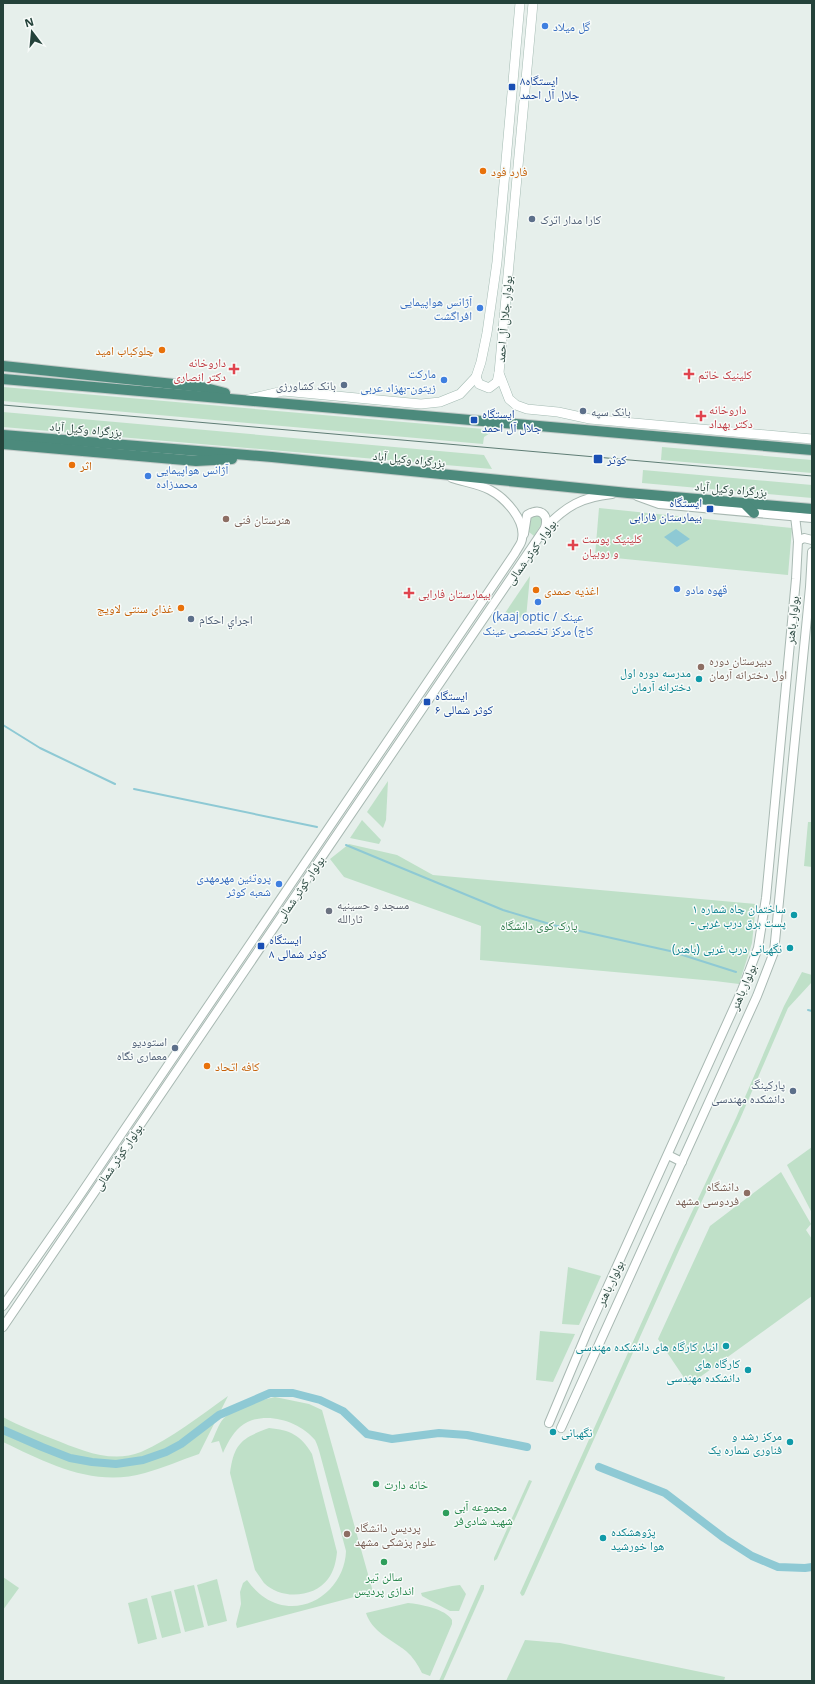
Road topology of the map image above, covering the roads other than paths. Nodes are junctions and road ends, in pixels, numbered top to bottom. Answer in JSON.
{"nodes":[{"id":1,"x":520,"y":3,"type":"edge"},
{"id":2,"x":533,"y":3,"type":"edge"},
{"id":3,"x":512,"y":88,"type":"junction"},
{"id":4,"x":525,"y":89,"type":"junction"},
{"id":5,"x":3,"y":366,"type":"edge"},
{"id":6,"x":499,"y":373,"type":"junction"},
{"id":7,"x":476,"y":377,"type":"junction"},
{"id":8,"x":3,"y":379,"type":"edge"},
{"id":9,"x":246,"y":400,"type":"junction"},
{"id":10,"x":3,"y":434,"type":"edge"},
{"id":11,"x":812,"y":439,"type":"edge"},
{"id":12,"x":3,"y":444,"type":"edge"},
{"id":13,"x":812,"y":450,"type":"edge"},
{"id":14,"x":272,"y":457,"type":"junction"},
{"id":15,"x":440,"y":475,"type":"junction"},
{"id":16,"x":628,"y":493,"type":"junction"},
{"id":17,"x":744,"y":503,"type":"junction"},
{"id":18,"x":812,"y":509,"type":"edge"},
{"id":19,"x":754,"y":513,"type":"junction"},
{"id":20,"x":795,"y":516,"type":"junction"},
{"id":21,"x":812,"y":518,"type":"edge"},
{"id":22,"x":545,"y":528,"type":"junction"},
{"id":23,"x":522,"y":539,"type":"junction"},
{"id":24,"x":812,"y":540,"type":"edge"},
{"id":25,"x":798,"y":541,"type":"junction"},
{"id":26,"x":812,"y":552,"type":"edge"},
{"id":27,"x":786,"y":688,"type":"junction"},
{"id":28,"x":800,"y":690,"type":"junction"},
{"id":29,"x":139,"y":1107,"type":"junction"},
{"id":30,"x":149,"y":1112,"type":"junction"},
{"id":31,"x":120,"y":1135,"type":"junction"},
{"id":32,"x":128,"y":1143,"type":"junction"},
{"id":33,"x":668,"y":1155,"type":"junction"},
{"id":34,"x":682,"y":1162,"type":"junction"},
{"id":35,"x":3,"y":1306,"type":"edge"},
{"id":36,"x":3,"y":1327,"type":"edge"}],
"edges":[{"from":1,"to":3,"type":"main road","name":"بولوار جلال آل احمد"},
{"from":2,"to":4,"type":"main road","name":"بولوار جلال آل احمد"},
{"from":3,"to":4,"type":"main road"},
{"from":3,"to":7,"type":"main road","name":"بولوار جلال آل احمد"},
{"from":4,"to":6,"type":"main road","name":"بولوار جلال آل احمد"},
{"from":5,"to":9,"type":"highway"},
{"from":6,"to":7,"type":"main road"},
{"from":6,"to":11,"type":"main road","name":"بولوار جلال آل احمد"},
{"from":7,"to":9,"type":"main road","name":"بولوار جلال آل احمد"},
{"from":8,"to":9,"type":"highway"},
{"from":9,"to":13,"type":"highway"},
{"from":10,"to":14,"type":"highway","name":"بزرگراه وکیل آباد"},
{"from":12,"to":14,"type":"highway"},
{"from":14,"to":15,"type":"highway","name":"بزرگراه وکیل آباد"},
{"from":15,"to":16,"type":"highway","name":"بزرگراه وکیل آباد"},
{"from":15,"to":23,"type":"street","name":"بولوار کوثر شمالی"},
{"from":16,"to":17,"type":"highway","name":"بزرگراه وکیل آباد"},
{"from":16,"to":19,"type":"street"},
{"from":16,"to":22,"type":"street","name":"بولوار کوثر شمالی"},
{"from":17,"to":18,"type":"highway","name":"بزرگراه وکیل آباد"},
{"from":17,"to":19,"type":"highway"},
{"from":19,"to":20,"type":"street"},
{"from":20,"to":21,"type":"street"},
{"from":20,"to":25,"type":"street","name":"بولوار باهنر"},
{"from":22,"to":23,"type":"street"},
{"from":22,"to":30,"type":"street","name":"بولوار کوثر شمالی"},
{"from":23,"to":29,"type":"street","name":"بولوار کوثر شمالی"},
{"from":24,"to":25,"type":"street"},
{"from":25,"to":27,"type":"street","name":"بولوار باهنر"},
{"from":26,"to":28,"type":"street","name":"بولوار باهنر"},
{"from":27,"to":28,"type":"street"},
{"from":27,"to":33,"type":"street","name":"بولوار باهنر"},
{"from":28,"to":34,"type":"street","name":"بولوار باهنر"},
{"from":29,"to":30,"type":"street"},
{"from":29,"to":31,"type":"street","name":"بولوار کوثر شمالی"},
{"from":30,"to":32,"type":"street","name":"بولوار کوثر شمالی"},
{"from":31,"to":32,"type":"street"},
{"from":31,"to":35,"type":"street","name":"بولوار کوثر شمالی"},
{"from":32,"to":36,"type":"street","name":"بولوار کوثر شمالی"},
{"from":33,"to":34,"type":"street"},
{"from":33,"to":34,"type":"street","name":"بولوار باهنر"}]}
